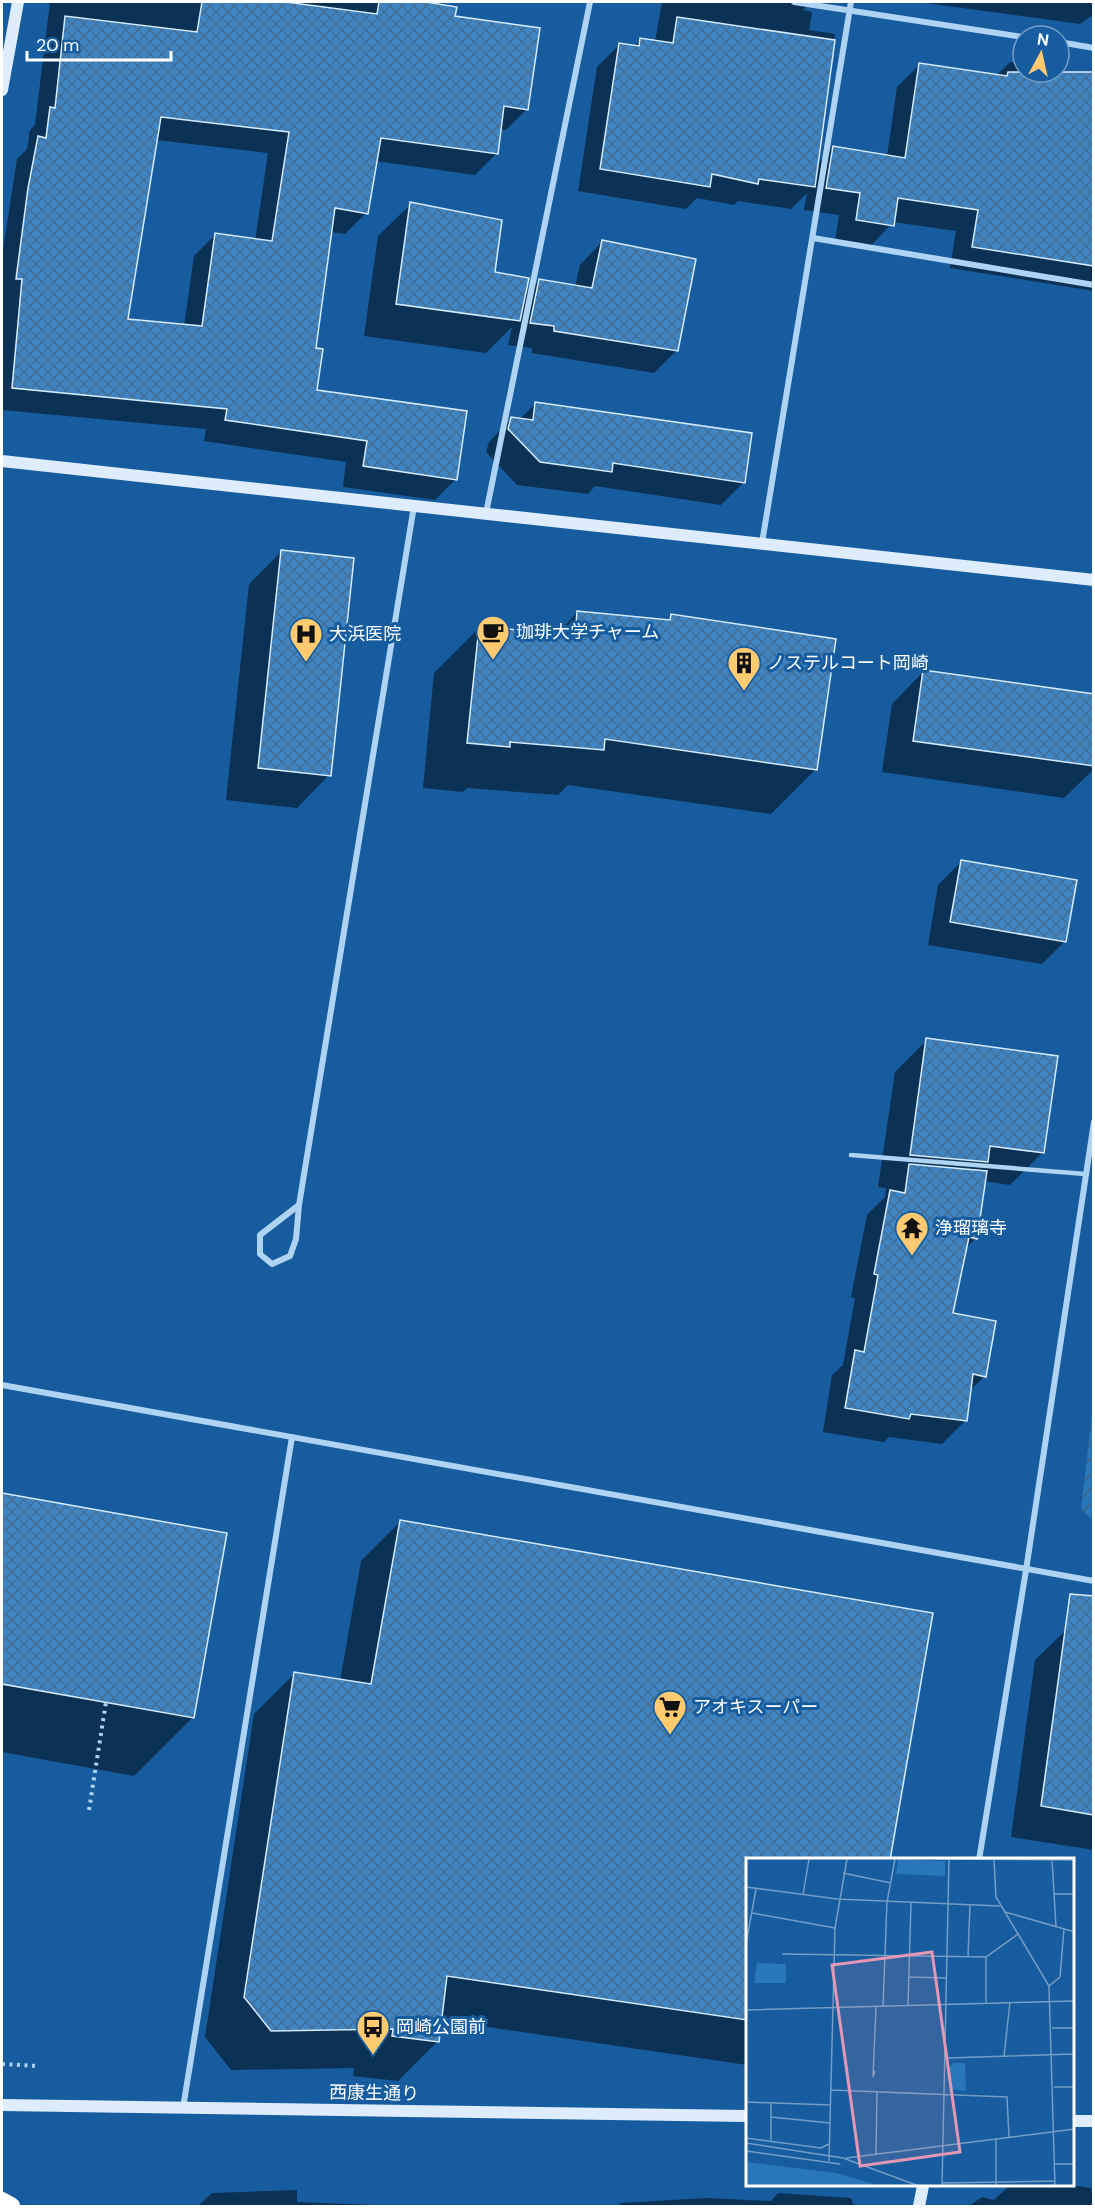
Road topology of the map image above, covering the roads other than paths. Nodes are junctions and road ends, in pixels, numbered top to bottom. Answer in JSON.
{"nodes":[{"id":1,"x":18,"y":2,"type":"edge"},
{"id":2,"x":590,"y":2,"type":"edge"},
{"id":3,"x":794,"y":2,"type":"edge"},
{"id":4,"x":851,"y":2,"type":"edge"},
{"id":5,"x":850,"y":10,"type":"junction"},
{"id":6,"x":1011,"y":35,"type":"edge"},
{"id":7,"x":1071,"y":44,"type":"edge"},
{"id":8,"x":1094,"y":48,"type":"edge"},
{"id":9,"x":2,"y":90,"type":"edge"},
{"id":10,"x":813,"y":238,"type":"junction"},
{"id":11,"x":1094,"y":285,"type":"edge"},
{"id":12,"x":2,"y":461,"type":"edge"},
{"id":13,"x":415,"y":506,"type":"junction"},
{"id":14,"x":486,"y":513,"type":"junction"},
{"id":15,"x":762,"y":543,"type":"junction"},
{"id":16,"x":1094,"y":580,"type":"edge"},
{"id":17,"x":1094,"y":1122,"type":"edge"},
{"id":18,"x":851,"y":1155,"type":"dead end"},
{"id":19,"x":1085,"y":1174,"type":"junction"},
{"id":20,"x":1094,"y":1175,"type":"edge"},
{"id":21,"x":299,"y":1205,"type":"junction"},
{"id":22,"x":2,"y":1385,"type":"edge"},
{"id":23,"x":292,"y":1437,"type":"junction"},
{"id":24,"x":1026,"y":1570,"type":"junction"},
{"id":25,"x":1094,"y":1581,"type":"edge"},
{"id":26,"x":979,"y":1858,"type":"edge"},
{"id":27,"x":2,"y":2105,"type":"edge"},
{"id":28,"x":183,"y":2108,"type":"junction"},
{"id":29,"x":746,"y":2116,"type":"edge"},
{"id":30,"x":1074,"y":2121,"type":"edge"},
{"id":31,"x":1094,"y":2121,"type":"edge"},
{"id":32,"x":923,"y":2187,"type":"edge"},
{"id":33,"x":2,"y":2201,"type":"edge"},
{"id":34,"x":11,"y":2206,"type":"edge"},
{"id":35,"x":919,"y":2206,"type":"edge"}],
"edges":[{"from":1,"to":9,"type":"street"},
{"from":2,"to":14,"type":"street"},
{"from":3,"to":5,"type":"street"},
{"from":4,"to":5,"type":"street"},
{"from":5,"to":6,"type":"street"},
{"from":5,"to":10,"type":"street"},
{"from":7,"to":8,"type":"street"},
{"from":10,"to":11,"type":"street"},
{"from":10,"to":15,"type":"street"},
{"from":12,"to":13,"type":"street"},
{"from":13,"to":14,"type":"street"},
{"from":13,"to":21,"type":"street"},
{"from":14,"to":15,"type":"street"},
{"from":15,"to":16,"type":"street"},
{"from":17,"to":19,"type":"street"},
{"from":18,"to":19,"type":"lane"},
{"from":19,"to":20,"type":"street"},
{"from":19,"to":24,"type":"street"},
{"from":21,"to":21,"type":"street"},
{"from":22,"to":23,"type":"street"},
{"from":23,"to":24,"type":"street"},
{"from":23,"to":28,"type":"street"},
{"from":24,"to":25,"type":"street"},
{"from":24,"to":26,"type":"street"},
{"from":27,"to":28,"type":"street","name":"西康生通り"},
{"from":28,"to":29,"type":"street","name":"西康生通り"},
{"from":30,"to":31,"type":"street"},
{"from":32,"to":35,"type":"street"},
{"from":33,"to":34,"type":"highway"}]}
